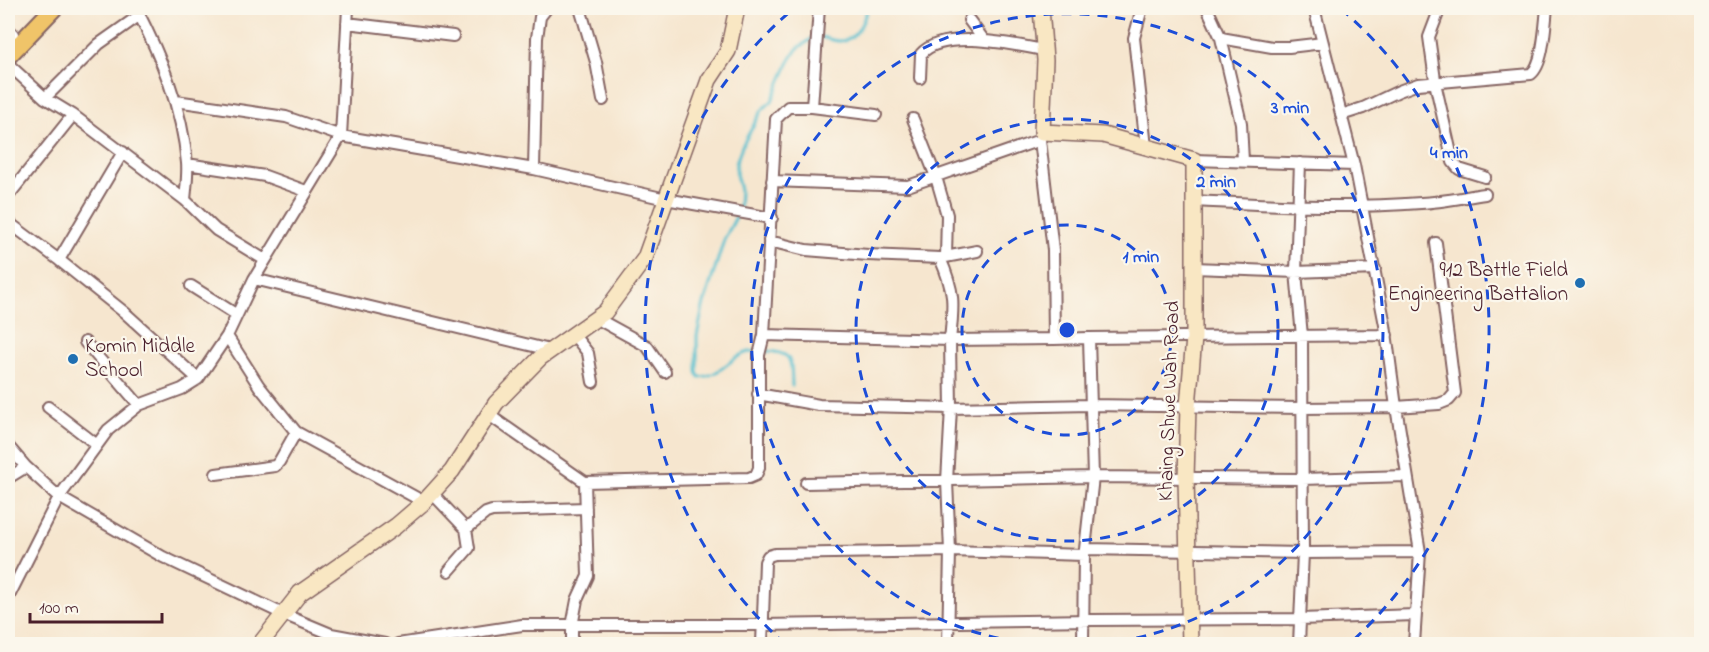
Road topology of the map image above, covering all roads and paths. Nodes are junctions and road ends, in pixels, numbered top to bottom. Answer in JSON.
{"nodes":[{"id":1,"x":42,"y":8,"type":"edge"},
{"id":2,"x":54,"y":8,"type":"edge"},
{"id":3,"x":348,"y":8,"type":"edge"},
{"id":4,"x":547,"y":8,"type":"edge"},
{"id":5,"x":580,"y":8,"type":"edge"},
{"id":6,"x":737,"y":8,"type":"edge"},
{"id":7,"x":819,"y":8,"type":"edge"},
{"id":8,"x":1041,"y":8,"type":"edge"},
{"id":9,"x":1142,"y":8,"type":"edge"},
{"id":10,"x":1206,"y":8,"type":"edge"},
{"id":11,"x":1314,"y":8,"type":"edge"},
{"id":12,"x":1440,"y":8,"type":"edge"},
{"id":13,"x":1546,"y":8,"type":"edge"},
{"id":14,"x":138,"y":11,"type":"edge"},
{"id":15,"x":969,"y":20,"type":"dead end"},
{"id":16,"x":347,"y":23,"type":"junction"},
{"id":17,"x":9,"y":34,"type":"edge"},
{"id":18,"x":453,"y":36,"type":"dead end"},
{"id":19,"x":1221,"y":38,"type":"junction"},
{"id":20,"x":983,"y":39,"type":"junction"},
{"id":21,"x":1323,"y":43,"type":"junction"},
{"id":22,"x":1044,"y":50,"type":"junction"},
{"id":23,"x":8,"y":56,"type":"edge"},
{"id":24,"x":8,"y":64,"type":"edge"},
{"id":25,"x":920,"y":78,"type":"dead end"},
{"id":26,"x":1436,"y":83,"type":"junction"},
{"id":27,"x":45,"y":98,"type":"junction"},
{"id":28,"x":603,"y":100,"type":"dead end"},
{"id":29,"x":176,"y":101,"type":"junction"},
{"id":30,"x":812,"y":107,"type":"junction"},
{"id":31,"x":74,"y":115,"type":"junction"},
{"id":32,"x":876,"y":115,"type":"dead end"},
{"id":33,"x":1341,"y":115,"type":"junction"},
{"id":34,"x":913,"y":119,"type":"dead end"},
{"id":35,"x":341,"y":136,"type":"junction"},
{"id":36,"x":1041,"y":136,"type":"junction"},
{"id":37,"x":1146,"y":147,"type":"junction"},
{"id":38,"x":123,"y":152,"type":"junction"},
{"id":39,"x":1194,"y":160,"type":"junction"},
{"id":40,"x":1244,"y":161,"type":"junction"},
{"id":41,"x":1300,"y":163,"type":"junction"},
{"id":42,"x":187,"y":164,"type":"junction"},
{"id":43,"x":1354,"y":165,"type":"junction"},
{"id":44,"x":534,"y":169,"type":"junction"},
{"id":45,"x":936,"y":177,"type":"junction"},
{"id":46,"x":1485,"y":177,"type":"dead end"},
{"id":47,"x":772,"y":181,"type":"junction"},
{"id":48,"x":306,"y":191,"type":"junction"},
{"id":49,"x":1485,"y":194,"type":"dead end"},
{"id":50,"x":8,"y":196,"type":"edge"},
{"id":51,"x":666,"y":199,"type":"junction"},
{"id":52,"x":185,"y":200,"type":"junction"},
{"id":53,"x":1194,"y":201,"type":"junction"},
{"id":54,"x":1299,"y":206,"type":"junction"},
{"id":55,"x":1362,"y":206,"type":"junction"},
{"id":56,"x":772,"y":218,"type":"junction"},
{"id":57,"x":8,"y":222,"type":"edge"},
{"id":58,"x":769,"y":241,"type":"junction"},
{"id":59,"x":1436,"y":243,"type":"dead end"},
{"id":60,"x":977,"y":251,"type":"dead end"},
{"id":61,"x":943,"y":257,"type":"junction"},
{"id":62,"x":59,"y":260,"type":"junction"},
{"id":63,"x":265,"y":260,"type":"junction"},
{"id":64,"x":1194,"y":268,"type":"junction"},
{"id":65,"x":1375,"y":269,"type":"junction"},
{"id":66,"x":1296,"y":272,"type":"junction"},
{"id":67,"x":254,"y":279,"type":"junction"},
{"id":68,"x":191,"y":286,"type":"dead end"},
{"id":69,"x":237,"y":315,"type":"junction"},
{"id":70,"x":596,"y":318,"type":"junction"},
{"id":71,"x":573,"y":334,"type":"junction"},
{"id":72,"x":1387,"y":335,"type":"junction"},
{"id":73,"x":227,"y":336,"type":"junction"},
{"id":74,"x":1302,"y":336,"type":"junction"},
{"id":75,"x":1089,"y":338,"type":"junction"},
{"id":76,"x":1194,"y":338,"type":"junction"},
{"id":77,"x":1054,"y":339,"type":"junction"},
{"id":78,"x":950,"y":340,"type":"junction"},
{"id":79,"x":85,"y":342,"type":"dead end"},
{"id":80,"x":761,"y":345,"type":"junction"},
{"id":81,"x":550,"y":350,"type":"junction"},
{"id":82,"x":665,"y":372,"type":"dead end"},
{"id":83,"x":198,"y":379,"type":"junction"},
{"id":84,"x":593,"y":382,"type":"dead end"},
{"id":85,"x":758,"y":394,"type":"junction"},
{"id":86,"x":139,"y":405,"type":"junction"},
{"id":87,"x":1090,"y":405,"type":"junction"},
{"id":88,"x":1188,"y":406,"type":"junction"},
{"id":89,"x":48,"y":407,"type":"dead end"},
{"id":90,"x":1396,"y":407,"type":"junction"},
{"id":91,"x":951,"y":408,"type":"junction"},
{"id":92,"x":1303,"y":408,"type":"junction"},
{"id":93,"x":489,"y":415,"type":"junction"},
{"id":94,"x":296,"y":432,"type":"junction"},
{"id":95,"x":97,"y":445,"type":"junction"},
{"id":96,"x":8,"y":446,"type":"edge"},
{"id":97,"x":26,"y":467,"type":"junction"},
{"id":98,"x":216,"y":474,"type":"dead end"},
{"id":99,"x":1407,"y":476,"type":"junction"},
{"id":100,"x":1093,"y":477,"type":"junction"},
{"id":101,"x":8,"y":478,"type":"edge"},
{"id":102,"x":1186,"y":478,"type":"junction"},
{"id":103,"x":1302,"y":479,"type":"junction"},
{"id":104,"x":947,"y":481,"type":"junction"},
{"id":105,"x":585,"y":482,"type":"junction"},
{"id":106,"x":806,"y":483,"type":"dead end"},
{"id":107,"x":59,"y":497,"type":"junction"},
{"id":108,"x":428,"y":497,"type":"junction"},
{"id":109,"x":586,"y":508,"type":"junction"},
{"id":110,"x":466,"y":529,"type":"junction"},
{"id":111,"x":1188,"y":549,"type":"junction"},
{"id":112,"x":951,"y":551,"type":"junction"},
{"id":113,"x":1084,"y":552,"type":"junction"},
{"id":114,"x":1420,"y":552,"type":"junction"},
{"id":115,"x":1303,"y":553,"type":"junction"},
{"id":116,"x":449,"y":571,"type":"dead end"},
{"id":117,"x":8,"y":598,"type":"edge"},
{"id":118,"x":283,"y":614,"type":"junction"},
{"id":119,"x":1415,"y":615,"type":"junction"},
{"id":120,"x":1300,"y":619,"type":"junction"},
{"id":121,"x":1083,"y":620,"type":"junction"},
{"id":122,"x":1191,"y":620,"type":"junction"},
{"id":123,"x":948,"y":621,"type":"junction"},
{"id":124,"x":762,"y":625,"type":"junction"},
{"id":125,"x":572,"y":626,"type":"junction"},
{"id":126,"x":419,"y":643,"type":"edge"},
{"id":127,"x":260,"y":645,"type":"edge"},
{"id":128,"x":385,"y":645,"type":"edge"},
{"id":129,"x":398,"y":645,"type":"edge"},
{"id":130,"x":572,"y":645,"type":"edge"},
{"id":131,"x":762,"y":645,"type":"edge"},
{"id":132,"x":948,"y":645,"type":"edge"},
{"id":133,"x":1083,"y":645,"type":"edge"},
{"id":134,"x":1190,"y":645,"type":"edge"},
{"id":135,"x":1299,"y":645,"type":"edge"},
{"id":136,"x":1414,"y":645,"type":"edge"}],
"edges":[{"from":1,"to":17,"type":"main road"},
{"from":2,"to":23,"type":"main road"},
{"from":3,"to":16,"type":"street"},
{"from":4,"to":44,"type":"street"},
{"from":5,"to":28,"type":"street"},
{"from":6,"to":51,"type":"street"},
{"from":7,"to":30,"type":"street"},
{"from":8,"to":22,"type":"street"},
{"from":9,"to":37,"type":"street"},
{"from":10,"to":19,"type":"street"},
{"from":11,"to":21,"type":"street"},
{"from":12,"to":26,"type":"street"},
{"from":13,"to":26,"type":"street"},
{"from":14,"to":27,"type":"street"},
{"from":14,"to":29,"type":"street"},
{"from":15,"to":20,"type":"street"},
{"from":16,"to":18,"type":"street"},
{"from":16,"to":35,"type":"street"},
{"from":19,"to":21,"type":"street"},
{"from":19,"to":40,"type":"street"},
{"from":20,"to":22,"type":"street"},
{"from":20,"to":25,"type":"street"},
{"from":21,"to":33,"type":"street"},
{"from":22,"to":36,"type":"street"},
{"from":24,"to":27,"type":"street"},
{"from":26,"to":33,"type":"street"},
{"from":26,"to":46,"type":"street"},
{"from":27,"to":31,"type":"street"},
{"from":29,"to":35,"type":"street"},
{"from":29,"to":42,"type":"street"},
{"from":30,"to":32,"type":"street"},
{"from":30,"to":47,"type":"street"},
{"from":31,"to":38,"type":"street"},
{"from":31,"to":50,"type":"street"},
{"from":33,"to":43,"type":"street"},
{"from":34,"to":45,"type":"street"},
{"from":35,"to":44,"type":"street"},
{"from":35,"to":48,"type":"street"},
{"from":36,"to":37,"type":"street"},
{"from":36,"to":45,"type":"street"},
{"from":36,"to":77,"type":"street"},
{"from":37,"to":39,"type":"street"},
{"from":38,"to":52,"type":"street"},
{"from":38,"to":62,"type":"street"},
{"from":39,"to":40,"type":"street"},
{"from":39,"to":53,"type":"street","name":"Khaing Shwe Wah Road"},
{"from":40,"to":41,"type":"street"},
{"from":41,"to":43,"type":"street"},
{"from":41,"to":54,"type":"street"},
{"from":42,"to":48,"type":"street"},
{"from":42,"to":52,"type":"street"},
{"from":43,"to":55,"type":"street"},
{"from":44,"to":51,"type":"street"},
{"from":45,"to":47,"type":"street"},
{"from":45,"to":61,"type":"street"},
{"from":47,"to":56,"type":"street"},
{"from":48,"to":63,"type":"street"},
{"from":49,"to":55,"type":"street"},
{"from":51,"to":56,"type":"street"},
{"from":51,"to":70,"type":"street"},
{"from":52,"to":63,"type":"street"},
{"from":53,"to":54,"type":"street"},
{"from":53,"to":64,"type":"street","name":"Khaing Shwe Wah Road"},
{"from":54,"to":55,"type":"street"},
{"from":54,"to":66,"type":"street"},
{"from":55,"to":65,"type":"street"},
{"from":56,"to":58,"type":"street"},
{"from":57,"to":62,"type":"street"},
{"from":58,"to":61,"type":"street"},
{"from":58,"to":80,"type":"street"},
{"from":59,"to":90,"type":"street"},
{"from":60,"to":61,"type":"street"},
{"from":61,"to":78,"type":"street"},
{"from":62,"to":83,"type":"street"},
{"from":63,"to":67,"type":"street"},
{"from":64,"to":66,"type":"street"},
{"from":64,"to":76,"type":"street","name":"Khaing Shwe Wah Road"},
{"from":65,"to":66,"type":"street"},
{"from":65,"to":72,"type":"street"},
{"from":66,"to":74,"type":"street"},
{"from":67,"to":69,"type":"street"},
{"from":67,"to":81,"type":"street"},
{"from":68,"to":69,"type":"street"},
{"from":69,"to":73,"type":"street"},
{"from":70,"to":71,"type":"street"},
{"from":70,"to":82,"type":"street"},
{"from":71,"to":81,"type":"street"},
{"from":71,"to":84,"type":"street"},
{"from":72,"to":74,"type":"street"},
{"from":72,"to":90,"type":"street"},
{"from":73,"to":83,"type":"street"},
{"from":73,"to":94,"type":"street"},
{"from":74,"to":76,"type":"street"},
{"from":74,"to":92,"type":"street"},
{"from":75,"to":76,"type":"street"},
{"from":75,"to":77,"type":"street"},
{"from":75,"to":87,"type":"street"},
{"from":76,"to":88,"type":"street","name":"Khaing Shwe Wah Road"},
{"from":77,"to":78,"type":"street"},
{"from":78,"to":80,"type":"street"},
{"from":78,"to":91,"type":"street"},
{"from":79,"to":86,"type":"street"},
{"from":80,"to":85,"type":"street"},
{"from":81,"to":93,"type":"street"},
{"from":83,"to":86,"type":"street"},
{"from":85,"to":91,"type":"street"},
{"from":85,"to":105,"type":"street"},
{"from":86,"to":95,"type":"street"},
{"from":87,"to":88,"type":"street"},
{"from":87,"to":91,"type":"street"},
{"from":87,"to":100,"type":"street"},
{"from":88,"to":92,"type":"street"},
{"from":88,"to":102,"type":"street","name":"Khaing Shwe Wah Road"},
{"from":89,"to":95,"type":"street"},
{"from":90,"to":92,"type":"street"},
{"from":90,"to":99,"type":"street"},
{"from":91,"to":104,"type":"street"},
{"from":92,"to":103,"type":"street"},
{"from":93,"to":105,"type":"street"},
{"from":93,"to":108,"type":"street"},
{"from":94,"to":98,"type":"street"},
{"from":94,"to":108,"type":"street"},
{"from":95,"to":107,"type":"street"},
{"from":96,"to":97,"type":"street"},
{"from":97,"to":101,"type":"street"},
{"from":97,"to":107,"type":"street"},
{"from":99,"to":103,"type":"street"},
{"from":99,"to":114,"type":"street"},
{"from":100,"to":102,"type":"street"},
{"from":100,"to":104,"type":"street"},
{"from":100,"to":113,"type":"street"},
{"from":102,"to":103,"type":"street"},
{"from":102,"to":111,"type":"street","name":"Khaing Shwe Wah Road"},
{"from":103,"to":115,"type":"street"},
{"from":104,"to":106,"type":"street"},
{"from":104,"to":112,"type":"street"},
{"from":105,"to":109,"type":"street"},
{"from":107,"to":117,"type":"street"},
{"from":107,"to":118,"type":"street"},
{"from":108,"to":110,"type":"street"},
{"from":108,"to":118,"type":"street"},
{"from":109,"to":110,"type":"street"},
{"from":109,"to":125,"type":"street"},
{"from":110,"to":116,"type":"street"},
{"from":111,"to":113,"type":"street"},
{"from":111,"to":115,"type":"street"},
{"from":111,"to":122,"type":"street","name":"Khaing Shwe Wah Road"},
{"from":112,"to":113,"type":"street"},
{"from":112,"to":123,"type":"street"},
{"from":112,"to":124,"type":"street"},
{"from":113,"to":121,"type":"street"},
{"from":114,"to":115,"type":"street"},
{"from":114,"to":119,"type":"street"},
{"from":115,"to":120,"type":"street"},
{"from":118,"to":127,"type":"street"},
{"from":118,"to":128,"type":"street"},
{"from":119,"to":120,"type":"street"},
{"from":119,"to":136,"type":"street"},
{"from":120,"to":122,"type":"street"},
{"from":120,"to":135,"type":"street"},
{"from":121,"to":122,"type":"street"},
{"from":121,"to":123,"type":"street"},
{"from":121,"to":133,"type":"street"},
{"from":122,"to":134,"type":"street","name":"Khaing Shwe Wah Road"},
{"from":123,"to":124,"type":"street"},
{"from":123,"to":132,"type":"street"},
{"from":124,"to":125,"type":"street"},
{"from":124,"to":131,"type":"street"},
{"from":125,"to":126,"type":"street"},
{"from":125,"to":130,"type":"street"},
{"from":126,"to":129,"type":"street"}]}
